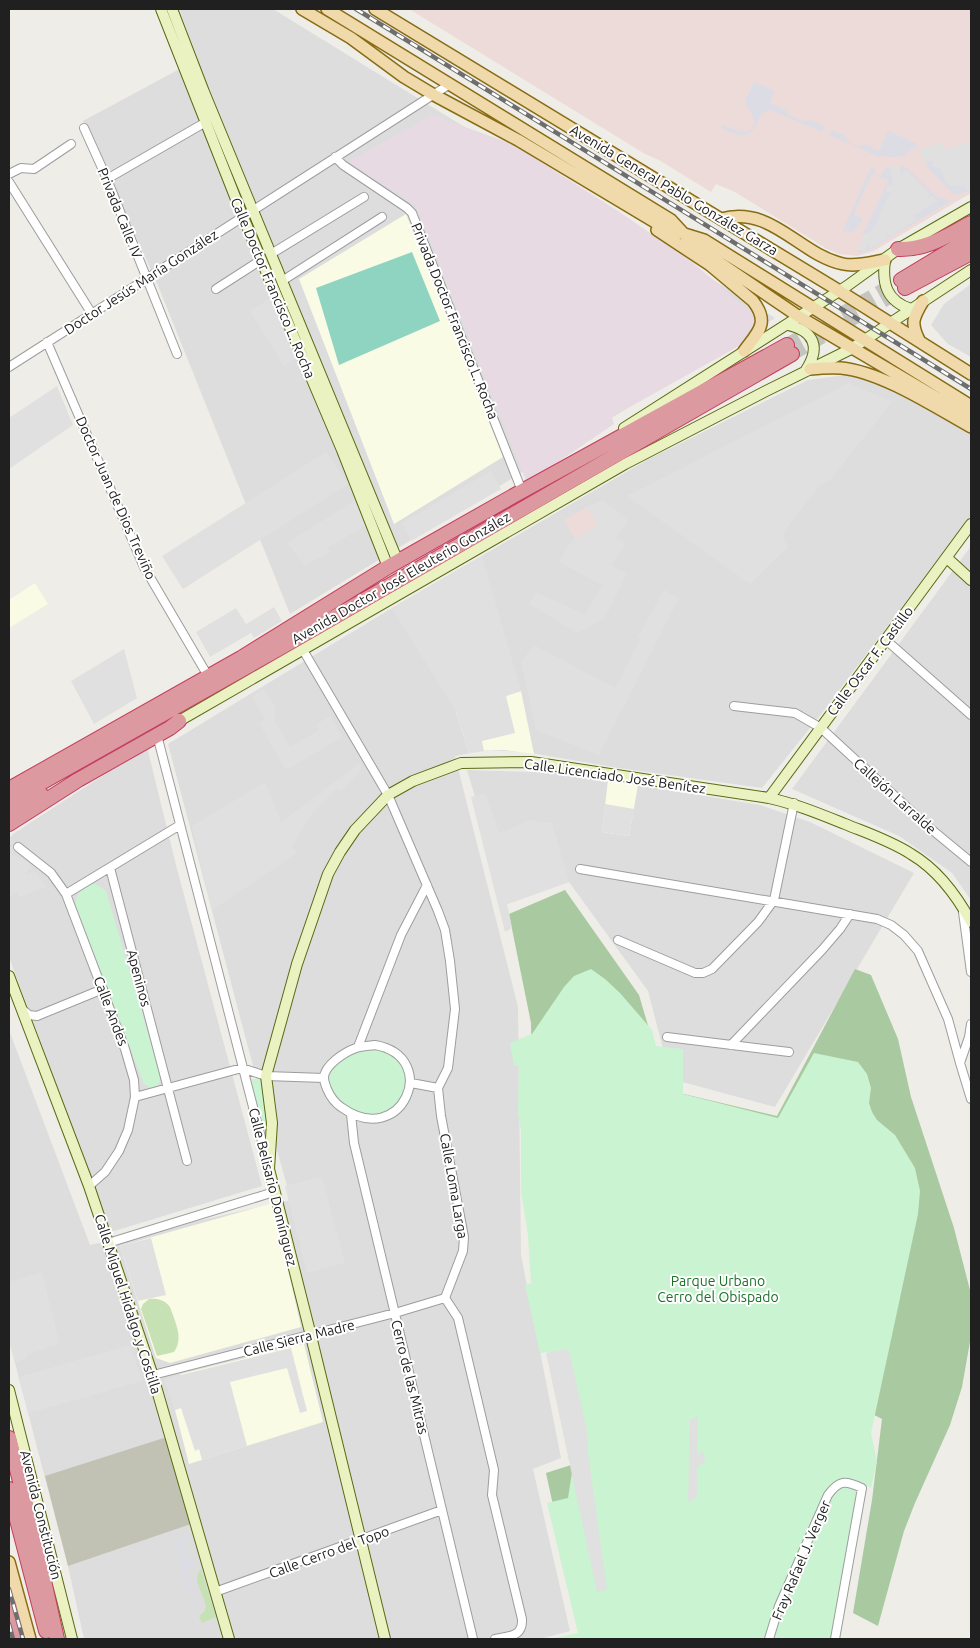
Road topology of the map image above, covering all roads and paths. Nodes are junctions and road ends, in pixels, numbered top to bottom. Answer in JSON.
{"nodes":[{"id":1,"x":161,"y":9,"type":"edge"},
{"id":2,"x":302,"y":9,"type":"edge"},
{"id":3,"x":327,"y":9,"type":"edge"},
{"id":4,"x":374,"y":9,"type":"edge"},
{"id":5,"x":171,"y":17,"type":"edge"},
{"id":6,"x":450,"y":84,"type":"junction"},
{"id":7,"x":200,"y":94,"type":"junction"},
{"id":8,"x":434,"y":95,"type":"junction"},
{"id":9,"x":206,"y":122,"type":"junction"},
{"id":10,"x":84,"y":128,"type":"dead end"},
{"id":11,"x":71,"y":144,"type":"dead end"},
{"id":12,"x":335,"y":157,"type":"junction"},
{"id":13,"x":9,"y":174,"type":"edge"},
{"id":14,"x":108,"y":178,"type":"junction"},
{"id":15,"x":9,"y":182,"type":"edge"},
{"id":16,"x":364,"y":197,"type":"dead end"},
{"id":17,"x":629,"y":206,"type":"junction"},
{"id":18,"x":971,"y":207,"type":"edge"},
{"id":19,"x":253,"y":210,"type":"junction"},
{"id":20,"x":243,"y":217,"type":"junction"},
{"id":21,"x":382,"y":217,"type":"dead end"},
{"id":22,"x":720,"y":219,"type":"junction"},
{"id":23,"x":971,"y":223,"type":"edge"},
{"id":24,"x":683,"y":233,"type":"junction"},
{"id":25,"x":971,"y":238,"type":"edge"},
{"id":26,"x":898,"y":250,"type":"junction"},
{"id":27,"x":971,"y":253,"type":"edge"},
{"id":28,"x":272,"y":254,"type":"junction"},
{"id":29,"x":261,"y":260,"type":"junction"},
{"id":30,"x":885,"y":260,"type":"junction"},
{"id":31,"x":971,"y":270,"type":"edge"},
{"id":32,"x":146,"y":278,"type":"junction"},
{"id":33,"x":282,"y":281,"type":"junction"},
{"id":34,"x":216,"y":289,"type":"dead end"},
{"id":35,"x":840,"y":291,"type":"junction"},
{"id":36,"x":924,"y":301,"type":"junction"},
{"id":37,"x":813,"y":307,"type":"junction"},
{"id":38,"x":911,"y":309,"type":"junction"},
{"id":39,"x":92,"y":314,"type":"junction"},
{"id":40,"x":798,"y":316,"type":"junction"},
{"id":41,"x":788,"y":324,"type":"junction"},
{"id":42,"x":891,"y":324,"type":"junction"},
{"id":43,"x":866,"y":340,"type":"junction"},
{"id":44,"x":47,"y":342,"type":"junction"},
{"id":45,"x":920,"y":342,"type":"junction"},
{"id":46,"x":851,"y":349,"type":"junction"},
{"id":47,"x":744,"y":351,"type":"junction"},
{"id":48,"x":177,"y":354,"type":"dead end"},
{"id":49,"x":895,"y":358,"type":"junction"},
{"id":50,"x":9,"y":367,"type":"edge"},
{"id":51,"x":808,"y":370,"type":"junction"},
{"id":52,"x":971,"y":374,"type":"edge"},
{"id":53,"x":906,"y":386,"type":"junction"},
{"id":54,"x":971,"y":406,"type":"edge"},
{"id":55,"x":971,"y":418,"type":"edge"},
{"id":56,"x":336,"y":423,"type":"junction"},
{"id":57,"x":971,"y":427,"type":"edge"},
{"id":58,"x":611,"y":440,"type":"junction"},
{"id":59,"x":522,"y":491,"type":"junction"},
{"id":60,"x":971,"y":524,"type":"edge"},
{"id":61,"x":947,"y":558,"type":"junction"},
{"id":62,"x":393,"y":564,"type":"junction"},
{"id":63,"x":971,"y":580,"type":"edge"},
{"id":64,"x":886,"y":640,"type":"junction"},
{"id":65,"x":303,"y":650,"type":"junction"},
{"id":66,"x":208,"y":676,"type":"junction"},
{"id":67,"x":190,"y":699,"type":"junction"},
{"id":68,"x":734,"y":706,"type":"dead end"},
{"id":69,"x":971,"y":715,"type":"edge"},
{"id":70,"x":179,"y":721,"type":"junction"},
{"id":71,"x":821,"y":728,"type":"junction"},
{"id":72,"x":157,"y":735,"type":"junction"},
{"id":73,"x":62,"y":780,"type":"junction"},
{"id":74,"x":9,"y":789,"type":"edge"},
{"id":75,"x":388,"y":795,"type":"junction"},
{"id":76,"x":769,"y":798,"type":"junction"},
{"id":77,"x":9,"y":801,"type":"edge"},
{"id":78,"x":794,"y":803,"type":"junction"},
{"id":79,"x":9,"y":813,"type":"edge"},
{"id":80,"x":9,"y":824,"type":"edge"},
{"id":81,"x":180,"y":825,"type":"junction"},
{"id":82,"x":18,"y":847,"type":"dead end"},
{"id":83,"x":971,"y":862,"type":"edge"},
{"id":84,"x":110,"y":868,"type":"junction"},
{"id":85,"x":580,"y":869,"type":"dead end"},
{"id":86,"x":427,"y":885,"type":"junction"},
{"id":87,"x":66,"y":894,"type":"junction"},
{"id":88,"x":774,"y":900,"type":"junction"},
{"id":89,"x":962,"y":904,"type":"junction"},
{"id":90,"x":850,"y":914,"type":"junction"},
{"id":91,"x":971,"y":922,"type":"edge"},
{"id":92,"x":618,"y":940,"type":"dead end"},
{"id":93,"x":971,"y":972,"type":"edge"},
{"id":94,"x":9,"y":976,"type":"edge"},
{"id":95,"x":103,"y":989,"type":"junction"},
{"id":96,"x":21,"y":1008,"type":"junction"},
{"id":97,"x":971,"y":1024,"type":"edge"},
{"id":98,"x":667,"y":1037,"type":"dead end"},
{"id":99,"x":731,"y":1045,"type":"junction"},
{"id":100,"x":358,"y":1047,"type":"junction"},
{"id":101,"x":789,"y":1052,"type":"dead end"},
{"id":102,"x":960,"y":1063,"type":"junction"},
{"id":103,"x":242,"y":1068,"type":"junction"},
{"id":104,"x":266,"y":1076,"type":"junction"},
{"id":105,"x":324,"y":1078,"type":"junction"},
{"id":106,"x":411,"y":1083,"type":"junction"},
{"id":107,"x":168,"y":1088,"type":"junction"},
{"id":108,"x":438,"y":1088,"type":"junction"},
{"id":109,"x":136,"y":1097,"type":"junction"},
{"id":110,"x":971,"y":1099,"type":"edge"},
{"id":111,"x":351,"y":1114,"type":"junction"},
{"id":112,"x":187,"y":1161,"type":"dead end"},
{"id":113,"x":269,"y":1169,"type":"junction"},
{"id":114,"x":89,"y":1186,"type":"junction"},
{"id":115,"x":274,"y":1192,"type":"junction"},
{"id":116,"x":108,"y":1243,"type":"junction"},
{"id":117,"x":445,"y":1298,"type":"junction"},
{"id":118,"x":395,"y":1314,"type":"junction"},
{"id":119,"x":311,"y":1335,"type":"junction"},
{"id":120,"x":153,"y":1375,"type":"junction"},
{"id":121,"x":9,"y":1390,"type":"edge"},
{"id":122,"x":9,"y":1438,"type":"edge"},
{"id":123,"x":9,"y":1489,"type":"edge"},
{"id":124,"x":442,"y":1510,"type":"junction"},
{"id":125,"x":9,"y":1526,"type":"edge"},
{"id":126,"x":361,"y":1541,"type":"junction"},
{"id":127,"x":9,"y":1562,"type":"edge"},
{"id":128,"x":215,"y":1592,"type":"junction"},
{"id":129,"x":9,"y":1604,"type":"edge"},
{"id":130,"x":43,"y":1620,"type":"junction"},
{"id":131,"x":18,"y":1639,"type":"edge"},
{"id":132,"x":30,"y":1639,"type":"edge"},
{"id":133,"x":48,"y":1639,"type":"edge"},
{"id":134,"x":57,"y":1639,"type":"edge"},
{"id":135,"x":72,"y":1639,"type":"edge"},
{"id":136,"x":229,"y":1639,"type":"edge"},
{"id":137,"x":385,"y":1639,"type":"edge"},
{"id":138,"x":474,"y":1639,"type":"edge"},
{"id":139,"x":495,"y":1639,"type":"edge"},
{"id":140,"x":769,"y":1639,"type":"edge"},
{"id":141,"x":835,"y":1639,"type":"edge"}],
"edges":[{"from":1,"to":5,"type":"street","name":"Calle Doctor Francisco L. Rocha"},
{"from":2,"to":8,"type":"main road","name":"Avenida General Pablo González Garza"},
{"from":3,"to":6,"type":"main road","name":"Avenida General Pablo González Garza"},
{"from":4,"to":22,"type":"main road","name":"Avenida General Pablo González Garza"},
{"from":5,"to":7,"type":"street","name":"Calle Doctor Francisco L. Rocha"},
{"from":6,"to":8,"type":"street","name":"Doctor Jesús María González"},
{"from":6,"to":24,"type":"main road","name":"Avenida General Pablo González Garza"},
{"from":7,"to":9,"type":"street","name":"Calle Doctor Francisco L. Rocha"},
{"from":7,"to":19,"type":"street","name":"Calle Doctor Francisco L. Rocha"},
{"from":8,"to":12,"type":"street","name":"Doctor Jesús María González"},
{"from":8,"to":17,"type":"main road","name":"Avenida General Pablo González Garza"},
{"from":9,"to":14,"type":"street"},
{"from":9,"to":20,"type":"street","name":"Calle Doctor Francisco L. Rocha"},
{"from":10,"to":14,"type":"street","name":"Privada Calle IV"},
{"from":11,"to":13,"type":"street"},
{"from":12,"to":19,"type":"street","name":"Doctor Jesús María González"},
{"from":12,"to":59,"type":"street","name":"Privada Doctor Francisco L. Rocha"},
{"from":14,"to":32,"type":"street","name":"Privada Calle IV"},
{"from":15,"to":39,"type":"street"},
{"from":16,"to":28,"type":"street"},
{"from":17,"to":24,"type":"main road","name":"Avenida General Pablo González Garza"},
{"from":17,"to":47,"type":"main road"},
{"from":18,"to":26,"type":"street"},
{"from":19,"to":20,"type":"street","name":"Doctor Jesús María González"},
{"from":19,"to":28,"type":"street","name":"Calle Doctor Francisco L. Rocha"},
{"from":20,"to":29,"type":"street","name":"Calle Doctor Francisco L. Rocha"},
{"from":20,"to":32,"type":"street","name":"Doctor Jesús María González"},
{"from":21,"to":33,"type":"street"},
{"from":22,"to":30,"type":"main road"},
{"from":22,"to":35,"type":"main road","name":"Avenida General Pablo González Garza"},
{"from":23,"to":26,"type":"highway"},
{"from":24,"to":37,"type":"main road","name":"Avenida General Pablo González Garza"},
{"from":24,"to":40,"type":"main road","name":"Avenida General Pablo González Garza"},
{"from":25,"to":27,"type":"highway"},
{"from":26,"to":30,"type":"street"},
{"from":28,"to":33,"type":"street","name":"Calle Doctor Francisco L. Rocha"},
{"from":29,"to":34,"type":"street"},
{"from":29,"to":56,"type":"street","name":"Calle Doctor Francisco L. Rocha"},
{"from":30,"to":35,"type":"street"},
{"from":30,"to":38,"type":"street"},
{"from":31,"to":36,"type":"street","name":"Avenida Doctor José Eleuterio González"},
{"from":32,"to":39,"type":"street","name":"Doctor Jesús María González"},
{"from":32,"to":48,"type":"street","name":"Privada Calle IV"},
{"from":33,"to":56,"type":"street","name":"Calle Doctor Francisco L. Rocha"},
{"from":35,"to":37,"type":"street"},
{"from":35,"to":42,"type":"main road","name":"Avenida General Pablo González Garza"},
{"from":36,"to":38,"type":"street","name":"Avenida Doctor José Eleuterio González"},
{"from":36,"to":45,"type":"main road"},
{"from":37,"to":40,"type":"street"},
{"from":37,"to":43,"type":"main road","name":"Avenida General Pablo González Garza"},
{"from":38,"to":42,"type":"street","name":"Avenida Doctor José Eleuterio González"},
{"from":39,"to":44,"type":"street","name":"Doctor Jesús María González"},
{"from":40,"to":41,"type":"street"},
{"from":40,"to":46,"type":"main road","name":"Avenida General Pablo González Garza"},
{"from":41,"to":47,"type":"street"},
{"from":41,"to":51,"type":"street"},
{"from":42,"to":43,"type":"street","name":"Avenida Doctor José Eleuterio González"},
{"from":42,"to":45,"type":"main road","name":"Avenida General Pablo González Garza"},
{"from":43,"to":46,"type":"street","name":"Avenida Doctor José Eleuterio González"},
{"from":43,"to":49,"type":"main road","name":"Avenida General Pablo González Garza"},
{"from":44,"to":50,"type":"street","name":"Doctor Jesús María González"},
{"from":44,"to":66,"type":"street","name":"Doctor Juan de Dios Treviño"},
{"from":45,"to":52,"type":"main road","name":"Avenida General Pablo González Garza"},
{"from":46,"to":51,"type":"street","name":"Avenida Doctor José Eleuterio González"},
{"from":46,"to":53,"type":"main road","name":"Avenida General Pablo González Garza"},
{"from":47,"to":58,"type":"street"},
{"from":49,"to":53,"type":"main road"},
{"from":49,"to":54,"type":"main road","name":"Avenida General Pablo González Garza"},
{"from":51,"to":53,"type":"main road"},
{"from":51,"to":65,"type":"street","name":"Avenida Doctor José Eleuterio González"},
{"from":53,"to":55,"type":"main road","name":"Avenida General Pablo González Garza"},
{"from":53,"to":57,"type":"main road"},
{"from":56,"to":62,"type":"street","name":"Calle Doctor Francisco L. Rocha"},
{"from":58,"to":59,"type":"highway","name":"Avenida Doctor José Eleuterio González"},
{"from":58,"to":67,"type":"highway","name":"Avenida Doctor José Eleuterio González"},
{"from":59,"to":62,"type":"highway","name":"Avenida Doctor José Eleuterio González"},
{"from":60,"to":61,"type":"street","name":"Calle Oscar F. Castillo"},
{"from":61,"to":63,"type":"street"},
{"from":61,"to":64,"type":"street","name":"Calle Oscar F. Castillo"},
{"from":62,"to":66,"type":"highway","name":"Avenida Doctor José Eleuterio González"},
{"from":64,"to":69,"type":"street"},
{"from":64,"to":71,"type":"street","name":"Calle Oscar F. Castillo"},
{"from":65,"to":70,"type":"street","name":"Avenida Doctor José Eleuterio González"},
{"from":65,"to":75,"type":"street"},
{"from":66,"to":74,"type":"highway","name":"Avenida Doctor José Eleuterio González"},
{"from":67,"to":73,"type":"highway"},
{"from":67,"to":77,"type":"highway","name":"Avenida Doctor José Eleuterio González"},
{"from":68,"to":71,"type":"street","name":"Callejón Larralde"},
{"from":70,"to":72,"type":"highway"},
{"from":70,"to":73,"type":"highway"},
{"from":71,"to":76,"type":"street","name":"Calle Oscar F. Castillo"},
{"from":71,"to":83,"type":"street","name":"Callejón Larralde"},
{"from":72,"to":80,"type":"highway"},
{"from":72,"to":81,"type":"street","name":"Calle Belisario Domínguez"},
{"from":73,"to":79,"type":"highway"},
{"from":75,"to":76,"type":"street","name":"Calle Licenciado José Benítez"},
{"from":75,"to":86,"type":"street"},
{"from":75,"to":104,"type":"street","name":"Calle Licenciado José Benítez"},
{"from":76,"to":78,"type":"street","name":"Calle Licenciado José Benítez"},
{"from":78,"to":88,"type":"street"},
{"from":78,"to":89,"type":"street","name":"Calle Licenciado José Benítez"},
{"from":81,"to":84,"type":"street"},
{"from":81,"to":103,"type":"street","name":"Calle Belisario Domínguez"},
{"from":82,"to":87,"type":"street","name":"Calle Andes"},
{"from":84,"to":87,"type":"street"},
{"from":84,"to":107,"type":"street","name":"Apeninos"},
{"from":85,"to":88,"type":"street"},
{"from":86,"to":100,"type":"street"},
{"from":86,"to":108,"type":"street"},
{"from":87,"to":95,"type":"street","name":"Calle Andes"},
{"from":88,"to":90,"type":"street"},
{"from":88,"to":92,"type":"street"},
{"from":89,"to":91,"type":"street","name":"Calle Licenciado José Benítez"},
{"from":89,"to":93,"type":"street"},
{"from":90,"to":99,"type":"street"},
{"from":90,"to":102,"type":"street"},
{"from":94,"to":96,"type":"street","name":"Calle Miguel Hidalgo y Costilla"},
{"from":95,"to":96,"type":"street"},
{"from":95,"to":109,"type":"street","name":"Calle Andes"},
{"from":96,"to":114,"type":"street","name":"Calle Miguel Hidalgo y Costilla"},
{"from":97,"to":102,"type":"street"},
{"from":98,"to":99,"type":"street"},
{"from":99,"to":101,"type":"street"},
{"from":100,"to":105,"type":"street"},
{"from":100,"to":106,"type":"street"},
{"from":102,"to":110,"type":"street"},
{"from":103,"to":104,"type":"street"},
{"from":103,"to":107,"type":"street"},
{"from":103,"to":113,"type":"street","name":"Calle Belisario Domínguez"},
{"from":104,"to":105,"type":"street"},
{"from":104,"to":113,"type":"street","name":"Calle Licenciado José Benítez"},
{"from":105,"to":111,"type":"street"},
{"from":106,"to":108,"type":"street"},
{"from":106,"to":111,"type":"street"},
{"from":107,"to":109,"type":"street"},
{"from":107,"to":112,"type":"street","name":"Apeninos"},
{"from":108,"to":117,"type":"street","name":"Calle Loma Larga"},
{"from":109,"to":114,"type":"street","name":"Calle Andes"},
{"from":111,"to":118,"type":"street","name":"Cerro de las Mitras"},
{"from":113,"to":115,"type":"street","name":"Calle Belisario Domínguez"},
{"from":114,"to":116,"type":"street","name":"Calle Miguel Hidalgo y Costilla"},
{"from":115,"to":116,"type":"street"},
{"from":115,"to":119,"type":"street","name":"Calle Belisario Domínguez"},
{"from":116,"to":120,"type":"street","name":"Calle Miguel Hidalgo y Costilla"},
{"from":117,"to":118,"type":"street","name":"Calle Sierra Madre"},
{"from":117,"to":139,"type":"street"},
{"from":118,"to":119,"type":"street","name":"Calle Sierra Madre"},
{"from":118,"to":124,"type":"street","name":"Cerro de las Mitras"},
{"from":119,"to":120,"type":"street","name":"Calle Sierra Madre"},
{"from":119,"to":126,"type":"street","name":"Calle Belisario Domínguez"},
{"from":120,"to":128,"type":"street","name":"Calle Miguel Hidalgo y Costilla"},
{"from":121,"to":135,"type":"street","name":"Avenida Constitución"},
{"from":122,"to":134,"type":"highway"},
{"from":123,"to":130,"type":"highway","name":"Avenida Constitución"},
{"from":124,"to":126,"type":"street","name":"Calle Cerro del Topo"},
{"from":124,"to":138,"type":"street","name":"Cerro de las Mitras"},
{"from":125,"to":130,"type":"highway"},
{"from":126,"to":128,"type":"street","name":"Calle Cerro del Topo"},
{"from":126,"to":137,"type":"street","name":"Calle Belisario Domínguez"},
{"from":127,"to":132,"type":"main road"},
{"from":128,"to":136,"type":"street","name":"Calle Miguel Hidalgo y Costilla"},
{"from":129,"to":131,"type":"highway"},
{"from":130,"to":133,"type":"highway","name":"Avenida Constitución"},
{"from":140,"to":141,"type":"street","name":"Fray Rafael J. Verger"}]}
